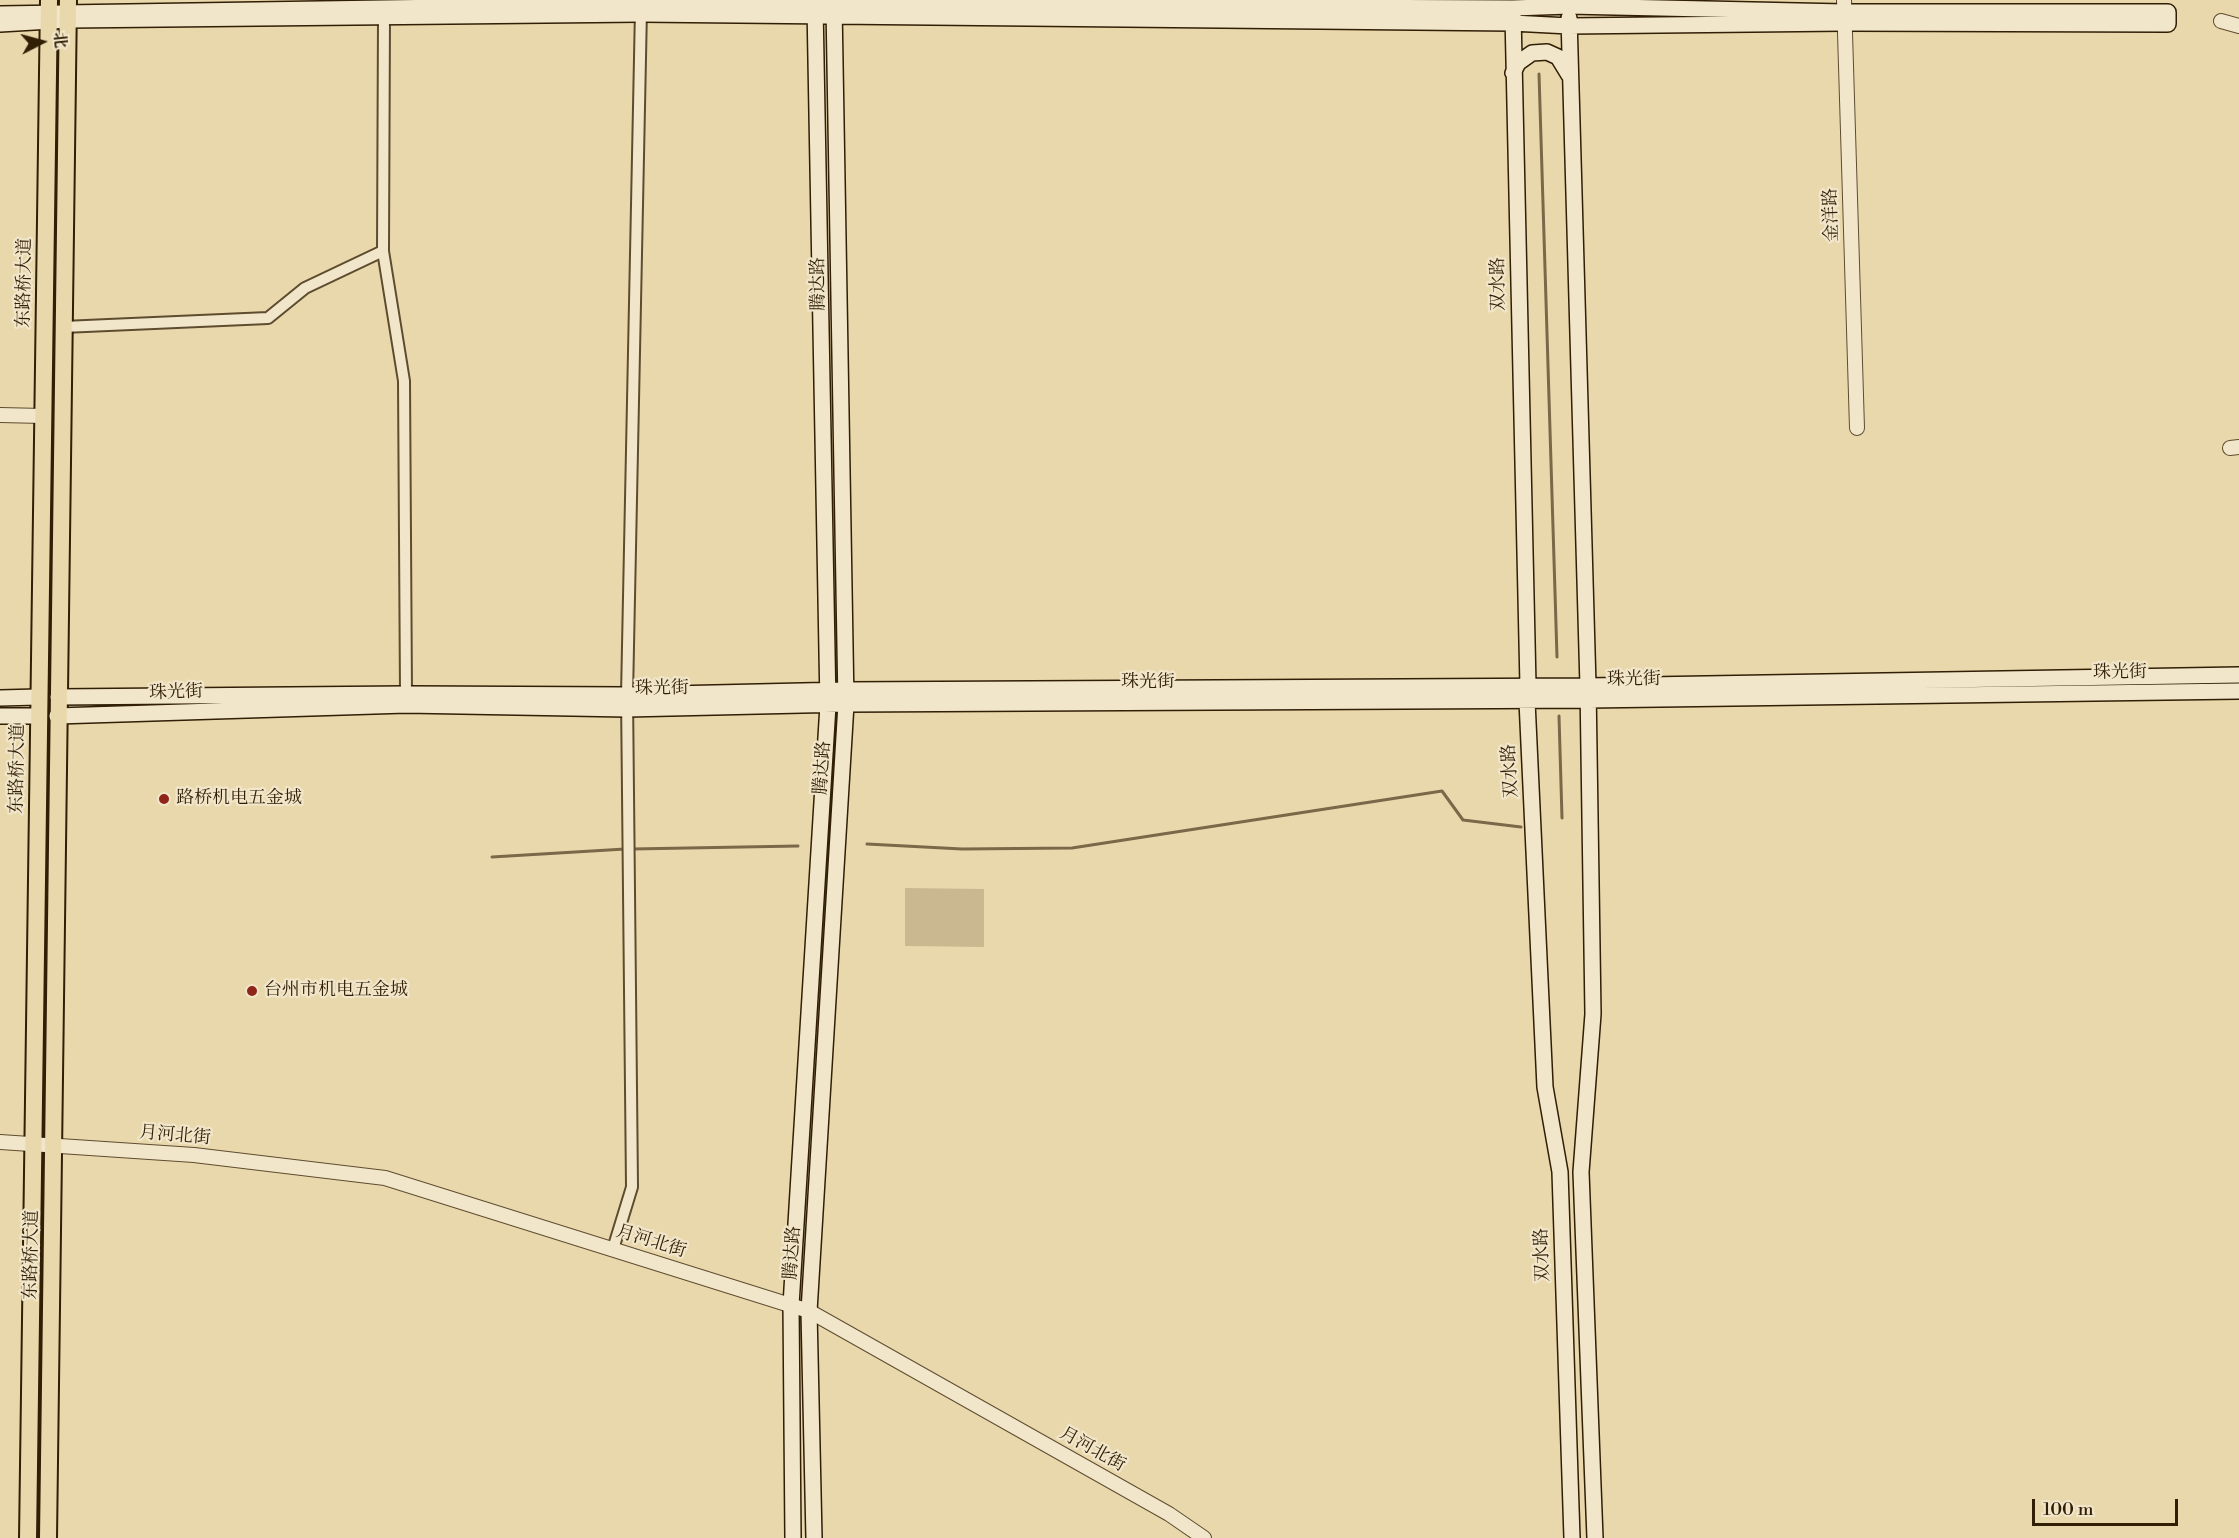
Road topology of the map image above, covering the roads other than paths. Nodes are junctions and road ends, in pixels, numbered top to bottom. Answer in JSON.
{"nodes":[{"id":1,"x":1569,"y":3,"type":"edge"},
{"id":2,"x":641,"y":6,"type":"edge"},
{"id":3,"x":815,"y":7,"type":"edge"},
{"id":4,"x":834,"y":7,"type":"edge"},
{"id":5,"x":1513,"y":10,"type":"edge"},
{"id":6,"x":68,"y":11,"type":"edge"},
{"id":7,"x":49,"y":12,"type":"edge"},
{"id":8,"x":1844,"y":12,"type":"edge"},
{"id":9,"x":0,"y":14,"type":"edge"},
{"id":10,"x":384,"y":17,"type":"junction"},
{"id":11,"x":2220,"y":21,"type":"dead end"},
{"id":12,"x":0,"y":24,"type":"edge"},
{"id":13,"x":1569,"y":26,"type":"junction"},
{"id":14,"x":2239,"y":26,"type":"edge"},
{"id":15,"x":1514,"y":73,"type":"junction"},
{"id":16,"x":1570,"y":78,"type":"junction"},
{"id":17,"x":383,"y":251,"type":"junction"},
{"id":18,"x":63,"y":327,"type":"junction"},
{"id":19,"x":0,"y":415,"type":"edge"},
{"id":20,"x":43,"y":416,"type":"junction"},
{"id":21,"x":1857,"y":428,"type":"dead end"},
{"id":22,"x":2239,"y":675,"type":"edge"},
{"id":23,"x":2239,"y":691,"type":"edge"},
{"id":24,"x":1588,"y":693,"type":"junction"},
{"id":25,"x":406,"y":694,"type":"junction"},
{"id":26,"x":1527,"y":694,"type":"junction"},
{"id":27,"x":39,"y":697,"type":"junction"},
{"id":28,"x":58,"y":697,"type":"junction"},
{"id":29,"x":846,"y":697,"type":"junction"},
{"id":30,"x":0,"y":698,"type":"edge"},
{"id":31,"x":828,"y":698,"type":"junction"},
{"id":32,"x":627,"y":702,"type":"junction"},
{"id":33,"x":0,"y":716,"type":"edge"},
{"id":34,"x":38,"y":716,"type":"junction"},
{"id":35,"x":57,"y":716,"type":"junction"},
{"id":36,"x":0,"y":1142,"type":"edge"},
{"id":37,"x":33,"y":1143,"type":"junction"},
{"id":38,"x":52,"y":1145,"type":"junction"},
{"id":39,"x":613,"y":1249,"type":"junction"},
{"id":40,"x":791,"y":1305,"type":"junction"},
{"id":41,"x":809,"y":1311,"type":"junction"},
{"id":42,"x":28,"y":1538,"type":"edge"},
{"id":43,"x":48,"y":1538,"type":"edge"},
{"id":44,"x":793,"y":1538,"type":"edge"},
{"id":45,"x":814,"y":1538,"type":"edge"},
{"id":46,"x":1204,"y":1538,"type":"edge"},
{"id":47,"x":1572,"y":1538,"type":"edge"},
{"id":48,"x":1595,"y":1538,"type":"edge"}],
"edges":[{"from":1,"to":5,"type":"main road"},
{"from":1,"to":8,"type":"main road"},
{"from":1,"to":13,"type":"main road"},
{"from":2,"to":3,"type":"main road"},
{"from":2,"to":6,"type":"main road"},
{"from":2,"to":10,"type":"main road"},
{"from":2,"to":32,"type":"street"},
{"from":3,"to":4,"type":"main road"},
{"from":3,"to":31,"type":"main road","name":"腾达路"},
{"from":4,"to":5,"type":"main road"},
{"from":4,"to":29,"type":"main road","name":"腾达路"},
{"from":5,"to":13,"type":"main road"},
{"from":5,"to":15,"type":"main road","name":"双水路"},
{"from":6,"to":7,"type":"main road"},
{"from":6,"to":10,"type":"main road"},
{"from":6,"to":18,"type":"main road","name":"东路桥大道"},
{"from":7,"to":9,"type":"main road"},
{"from":7,"to":12,"type":"main road"},
{"from":7,"to":20,"type":"main road","name":"东路桥大道"},
{"from":8,"to":8,"type":"main road"},
{"from":8,"to":13,"type":"main road"},
{"from":8,"to":21,"type":"street","name":"金洋路"},
{"from":10,"to":17,"type":"street"},
{"from":11,"to":14,"type":"street"},
{"from":13,"to":16,"type":"main road"},
{"from":15,"to":16,"type":"main road"},
{"from":15,"to":26,"type":"main road","name":"双水路"},
{"from":16,"to":24,"type":"main road"},
{"from":17,"to":18,"type":"street"},
{"from":17,"to":25,"type":"street"},
{"from":18,"to":28,"type":"main road","name":"东路桥大道"},
{"from":19,"to":20,"type":"street"},
{"from":20,"to":27,"type":"main road","name":"东路桥大道"},
{"from":22,"to":24,"type":"main road","name":"珠光街"},
{"from":23,"to":24,"type":"main road","name":"珠光街"},
{"from":24,"to":26,"type":"main road","name":"珠光街"},
{"from":24,"to":48,"type":"main road"},
{"from":25,"to":28,"type":"main road","name":"珠光街"},
{"from":25,"to":32,"type":"main road","name":"珠光街"},
{"from":26,"to":29,"type":"main road","name":"珠光街"},
{"from":26,"to":47,"type":"main road","name":"双水路"},
{"from":27,"to":30,"type":"main road"},
{"from":27,"to":34,"type":"main road","name":"东路桥大道"},
{"from":28,"to":35,"type":"main road","name":"东路桥大道"},
{"from":29,"to":31,"type":"main road","name":"珠光街"},
{"from":29,"to":41,"type":"main road","name":"腾达路"},
{"from":31,"to":32,"type":"main road","name":"珠光街"},
{"from":31,"to":40,"type":"main road","name":"腾达路"},
{"from":32,"to":35,"type":"main road","name":"珠光街"},
{"from":32,"to":39,"type":"street"},
{"from":33,"to":34,"type":"main road"},
{"from":34,"to":37,"type":"main road","name":"东路桥大道"},
{"from":35,"to":38,"type":"main road","name":"东路桥大道"},
{"from":36,"to":37,"type":"street","name":"月河北街"},
{"from":37,"to":38,"type":"street","name":"月河北街"},
{"from":37,"to":42,"type":"main road","name":"东路桥大道"},
{"from":38,"to":39,"type":"street","name":"月河北街"},
{"from":38,"to":43,"type":"main road","name":"东路桥大道"},
{"from":39,"to":40,"type":"street","name":"月河北街"},
{"from":40,"to":41,"type":"street","name":"月河北街"},
{"from":40,"to":44,"type":"main road","name":"腾达路"},
{"from":41,"to":45,"type":"main road","name":"腾达路"},
{"from":41,"to":46,"type":"street","name":"月河北街"}]}
